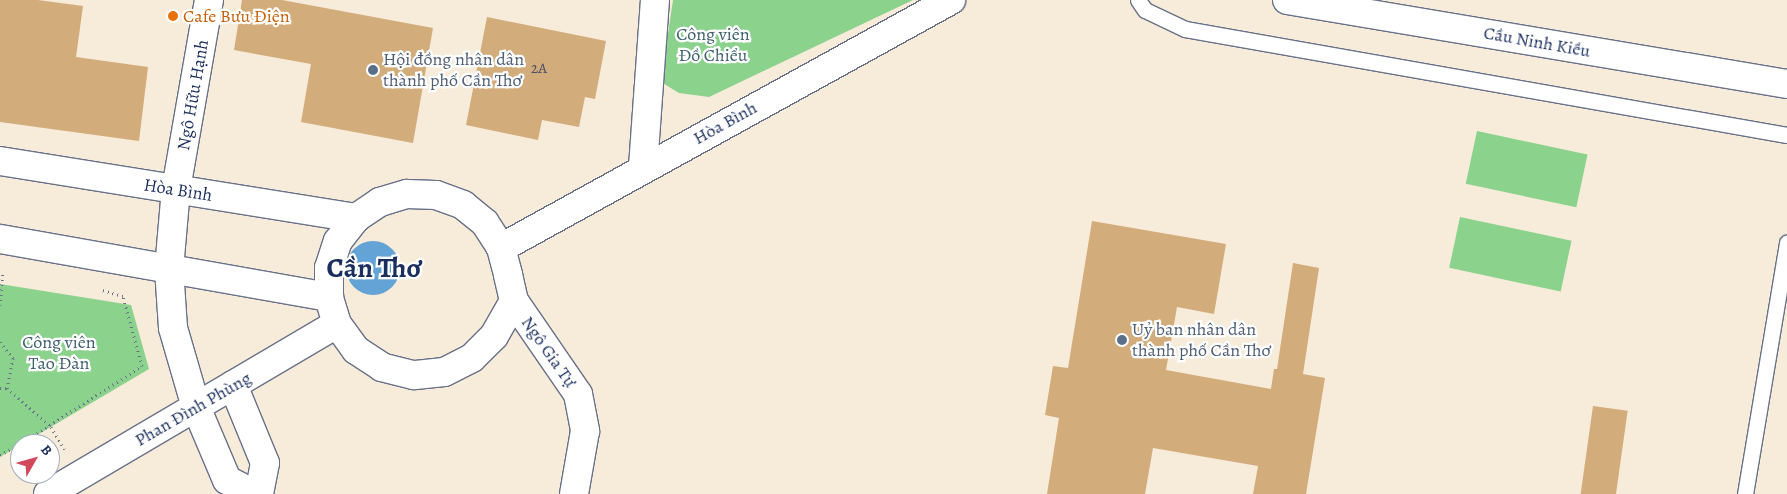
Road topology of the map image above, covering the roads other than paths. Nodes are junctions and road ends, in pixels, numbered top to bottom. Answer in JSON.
{"nodes":[{"id":1,"x":210,"y":0,"type":"edge"},
{"id":2,"x":655,"y":0,"type":"edge"},
{"id":3,"x":951,"y":0,"type":"edge"},
{"id":4,"x":1138,"y":0,"type":"edge"},
{"id":5,"x":1287,"y":0,"type":"edge"},
{"id":6,"x":1787,"y":84,"type":"edge"},
{"id":7,"x":1787,"y":135,"type":"edge"},
{"id":8,"x":0,"y":161,"type":"edge"},
{"id":9,"x":643,"y":167,"type":"junction"},
{"id":10,"x":176,"y":189,"type":"junction"},
{"id":11,"x":356,"y":218,"type":"junction"},
{"id":12,"x":1787,"y":242,"type":"edge"},
{"id":13,"x":501,"y":248,"type":"junction"},
{"id":14,"x":2,"y":251,"type":"edge"},
{"id":15,"x":169,"y":269,"type":"junction"},
{"id":16,"x":329,"y":297,"type":"junction"},
{"id":17,"x":514,"y":301,"type":"junction"},
{"id":18,"x":337,"y":324,"type":"junction"},
{"id":19,"x":233,"y":385,"type":"junction"},
{"id":20,"x":196,"y":407,"type":"junction"},
{"id":21,"x":48,"y":494,"type":"edge"},
{"id":22,"x":254,"y":494,"type":"edge"},
{"id":23,"x":259,"y":494,"type":"edge"},
{"id":24,"x":574,"y":494,"type":"edge"},
{"id":25,"x":1745,"y":494,"type":"edge"}],
"edges":[{"from":1,"to":10,"type":"street","name":"Ngô Hữu Hạnh"},
{"from":2,"to":9,"type":"street"},
{"from":3,"to":9,"type":"street","name":"Hòa Bình"},
{"from":4,"to":7,"type":"lane"},
{"from":5,"to":6,"type":"street","name":"Cầu Ninh Kiều"},
{"from":8,"to":10,"type":"street","name":"Hòa Bình"},
{"from":9,"to":13,"type":"street","name":"Hòa Bình"},
{"from":10,"to":11,"type":"street","name":"Hòa Bình"},
{"from":10,"to":15,"type":"street","name":"Ngô Hữu Hạnh"},
{"from":11,"to":13,"type":"street"},
{"from":11,"to":16,"type":"street"},
{"from":12,"to":25,"type":"lane"},
{"from":13,"to":17,"type":"street"},
{"from":14,"to":15,"type":"street"},
{"from":15,"to":16,"type":"street"},
{"from":15,"to":20,"type":"street","name":"Ngô Hữu Hạnh"},
{"from":16,"to":18,"type":"street"},
{"from":17,"to":18,"type":"street"},
{"from":17,"to":24,"type":"street","name":"Ngô Gia Tự"},
{"from":18,"to":19,"type":"street","name":"Phan Đình Phùng"},
{"from":19,"to":20,"type":"street","name":"Phan Đình Phùng"},
{"from":19,"to":23,"type":"street"},
{"from":20,"to":21,"type":"street","name":"Phan Đình Phùng"},
{"from":20,"to":22,"type":"street"}]}
